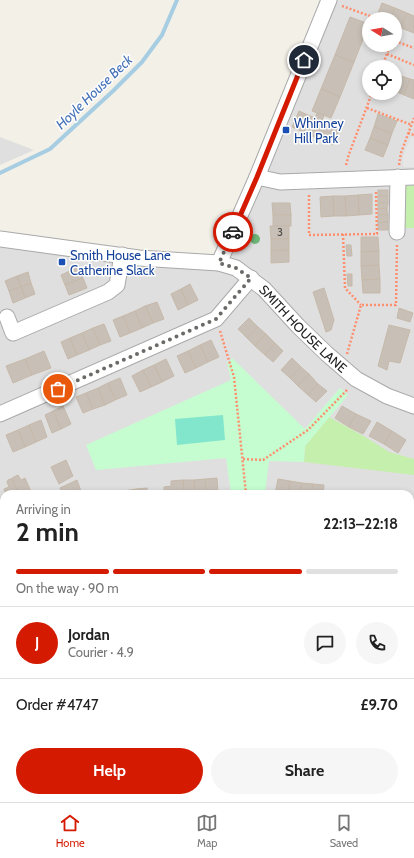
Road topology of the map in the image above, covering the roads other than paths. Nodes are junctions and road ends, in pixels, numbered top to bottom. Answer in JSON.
{"nodes":[{"id":1,"x":329,"y":1,"type":"edge"},
{"id":2,"x":414,"y":176,"type":"edge"},
{"id":3,"x":257,"y":177,"type":"junction"},
{"id":4,"x":398,"y":177,"type":"junction"},
{"id":5,"x":397,"y":232,"type":"road end"},
{"id":6,"x":0,"y":239,"type":"edge"},
{"id":7,"x":122,"y":256,"type":"junction"},
{"id":8,"x":219,"y":263,"type":"junction"},
{"id":9,"x":251,"y":278,"type":"junction"},
{"id":10,"x":6,"y":317,"type":"dead end"},
{"id":11,"x":414,"y":406,"type":"edge"},
{"id":12,"x":0,"y":414,"type":"edge"}],
"edges":[{"from":1,"to":3,"type":"street"},
{"from":2,"to":4,"type":"street"},
{"from":3,"to":4,"type":"street"},
{"from":3,"to":8,"type":"street"},
{"from":4,"to":5,"type":"street"},
{"from":6,"to":7,"type":"street","name":"SMITH HOUSE LANE"},
{"from":7,"to":8,"type":"street","name":"SMITH HOUSE LANE"},
{"from":7,"to":10,"type":"street"},
{"from":8,"to":9,"type":"street","name":"SMITH HOUSE LANE"},
{"from":9,"to":11,"type":"street","name":"SMITH HOUSE LANE"},
{"from":9,"to":12,"type":"street"}]}
